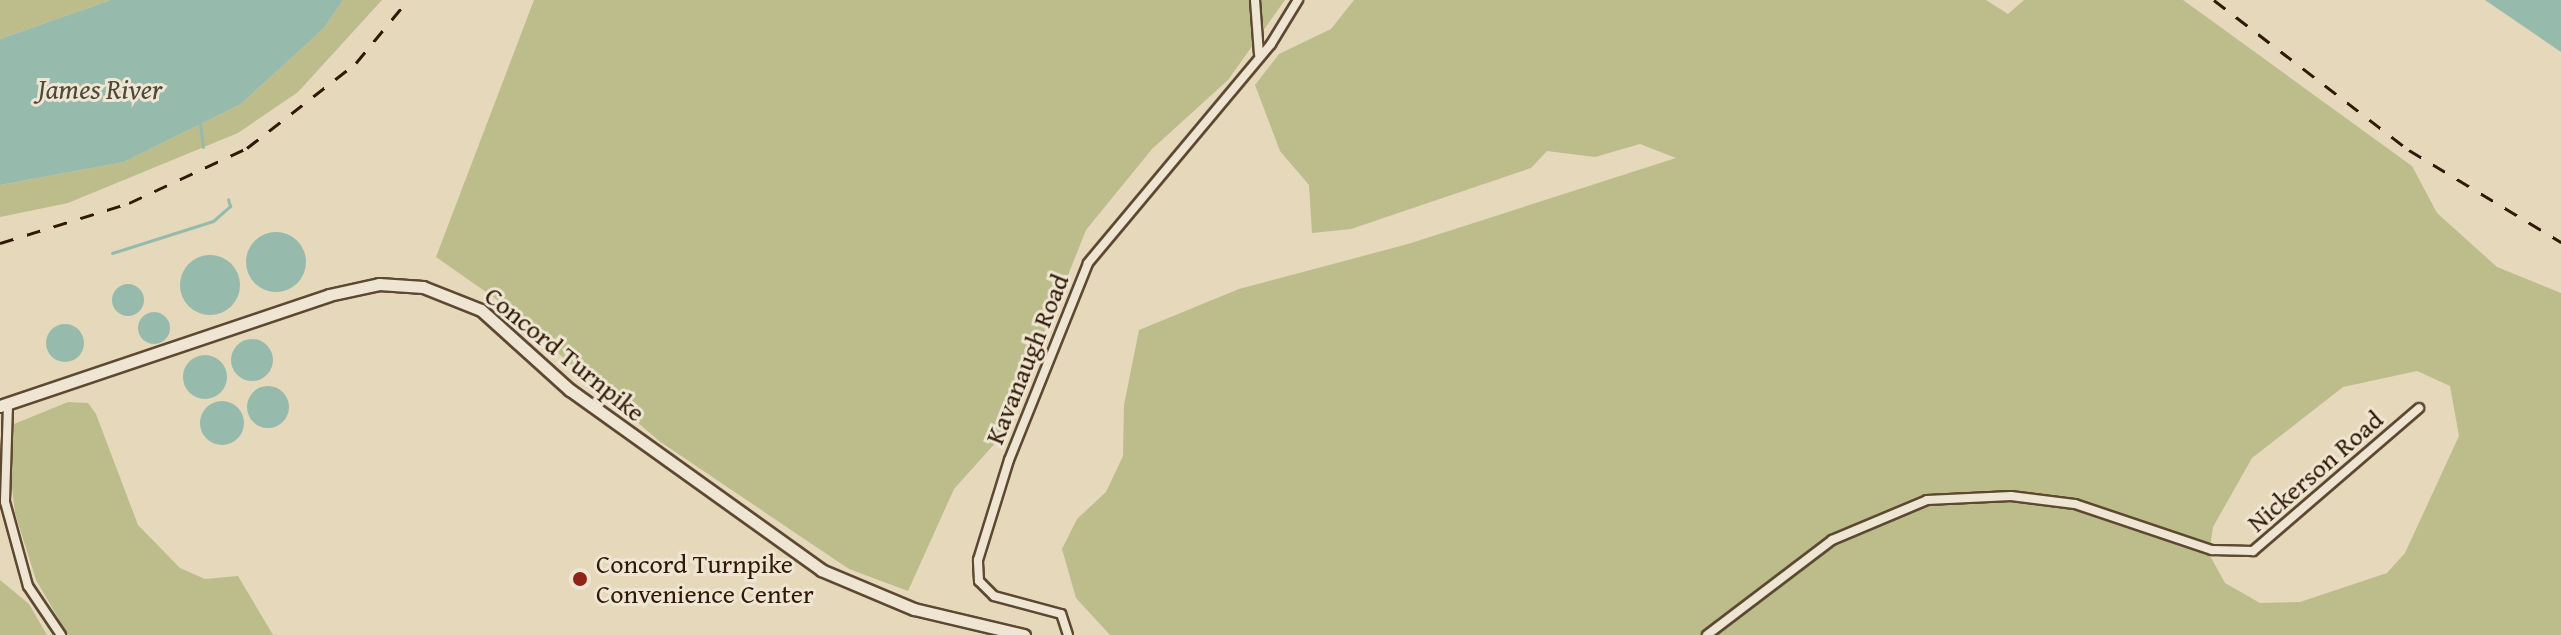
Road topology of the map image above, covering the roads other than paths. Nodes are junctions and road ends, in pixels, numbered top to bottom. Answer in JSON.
{"nodes":[{"id":1,"x":1255,"y":0,"type":"edge"},
{"id":2,"x":1298,"y":0,"type":"edge"},
{"id":3,"x":1259,"y":54,"type":"junction"},
{"id":4,"x":4,"y":406,"type":"edge"},
{"id":5,"x":2419,"y":408,"type":"dead end"},
{"id":6,"x":61,"y":635,"type":"edge"},
{"id":7,"x":1024,"y":635,"type":"edge"},
{"id":8,"x":1068,"y":635,"type":"edge"},
{"id":9,"x":1707,"y":635,"type":"edge"}],
"edges":[{"from":1,"to":3,"type":"street"},
{"from":2,"to":3,"type":"street"},
{"from":3,"to":8,"type":"street","name":"Kavanaugh Road"},
{"from":4,"to":6,"type":"street"},
{"from":4,"to":7,"type":"street","name":"Concord Turnpike"},
{"from":5,"to":9,"type":"street","name":"Nickerson Road"}]}
